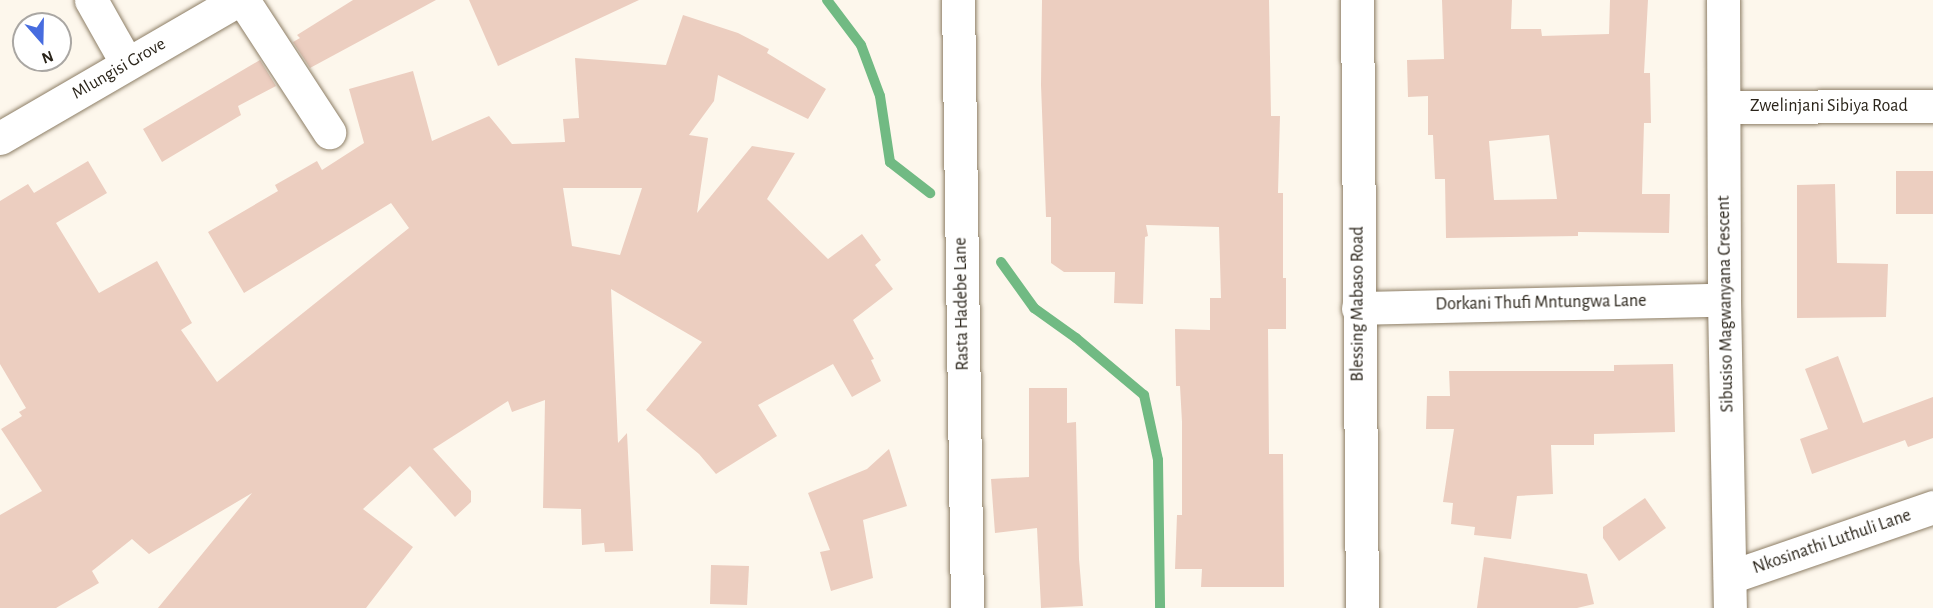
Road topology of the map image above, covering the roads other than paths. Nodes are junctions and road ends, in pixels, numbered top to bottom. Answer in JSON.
{"nodes":[{"id":1,"x":91,"y":0,"type":"edge"},
{"id":2,"x":238,"y":0,"type":"edge"},
{"id":3,"x":243,"y":0,"type":"edge"},
{"id":4,"x":958,"y":0,"type":"edge"},
{"id":5,"x":1357,"y":0,"type":"edge"},
{"id":6,"x":1723,"y":0,"type":"edge"},
{"id":7,"x":127,"y":64,"type":"junction"},
{"id":8,"x":1933,"y":106,"type":"edge"},
{"id":9,"x":1724,"y":107,"type":"junction"},
{"id":10,"x":329,"y":132,"type":"dead end"},
{"id":11,"x":0,"y":138,"type":"edge"},
{"id":12,"x":1724,"y":300,"type":"junction"},
{"id":13,"x":1358,"y":308,"type":"junction"},
{"id":14,"x":1933,"y":507,"type":"edge"},
{"id":15,"x":1730,"y":592,"type":"edge"},
{"id":16,"x":967,"y":608,"type":"edge"},
{"id":17,"x":1362,"y":608,"type":"edge"}],
"edges":[{"from":1,"to":7,"type":"street"},
{"from":2,"to":7,"type":"street","name":"Mlungisi Grove"},
{"from":3,"to":10,"type":"street"},
{"from":4,"to":16,"type":"street","name":"Rasta Hadebe Lane"},
{"from":5,"to":13,"type":"street","name":"Blessing Mabaso Road"},
{"from":6,"to":9,"type":"street","name":"Sibusiso Magwanyana Crescent"},
{"from":7,"to":11,"type":"street","name":"Mlungisi Grove"},
{"from":8,"to":9,"type":"street","name":"Zwelinjani Sibiya Road"},
{"from":9,"to":12,"type":"street","name":"Sibusiso Magwanyana Crescent"},
{"from":12,"to":13,"type":"street","name":"Dorkani Thufi Mntungwa Lane"},
{"from":12,"to":15,"type":"street","name":"Sibusiso Magwanyana Crescent"},
{"from":13,"to":17,"type":"street","name":"Blessing Mabaso Road"},
{"from":14,"to":15,"type":"street","name":"Nkosinathi Luthuli Lane"}]}
